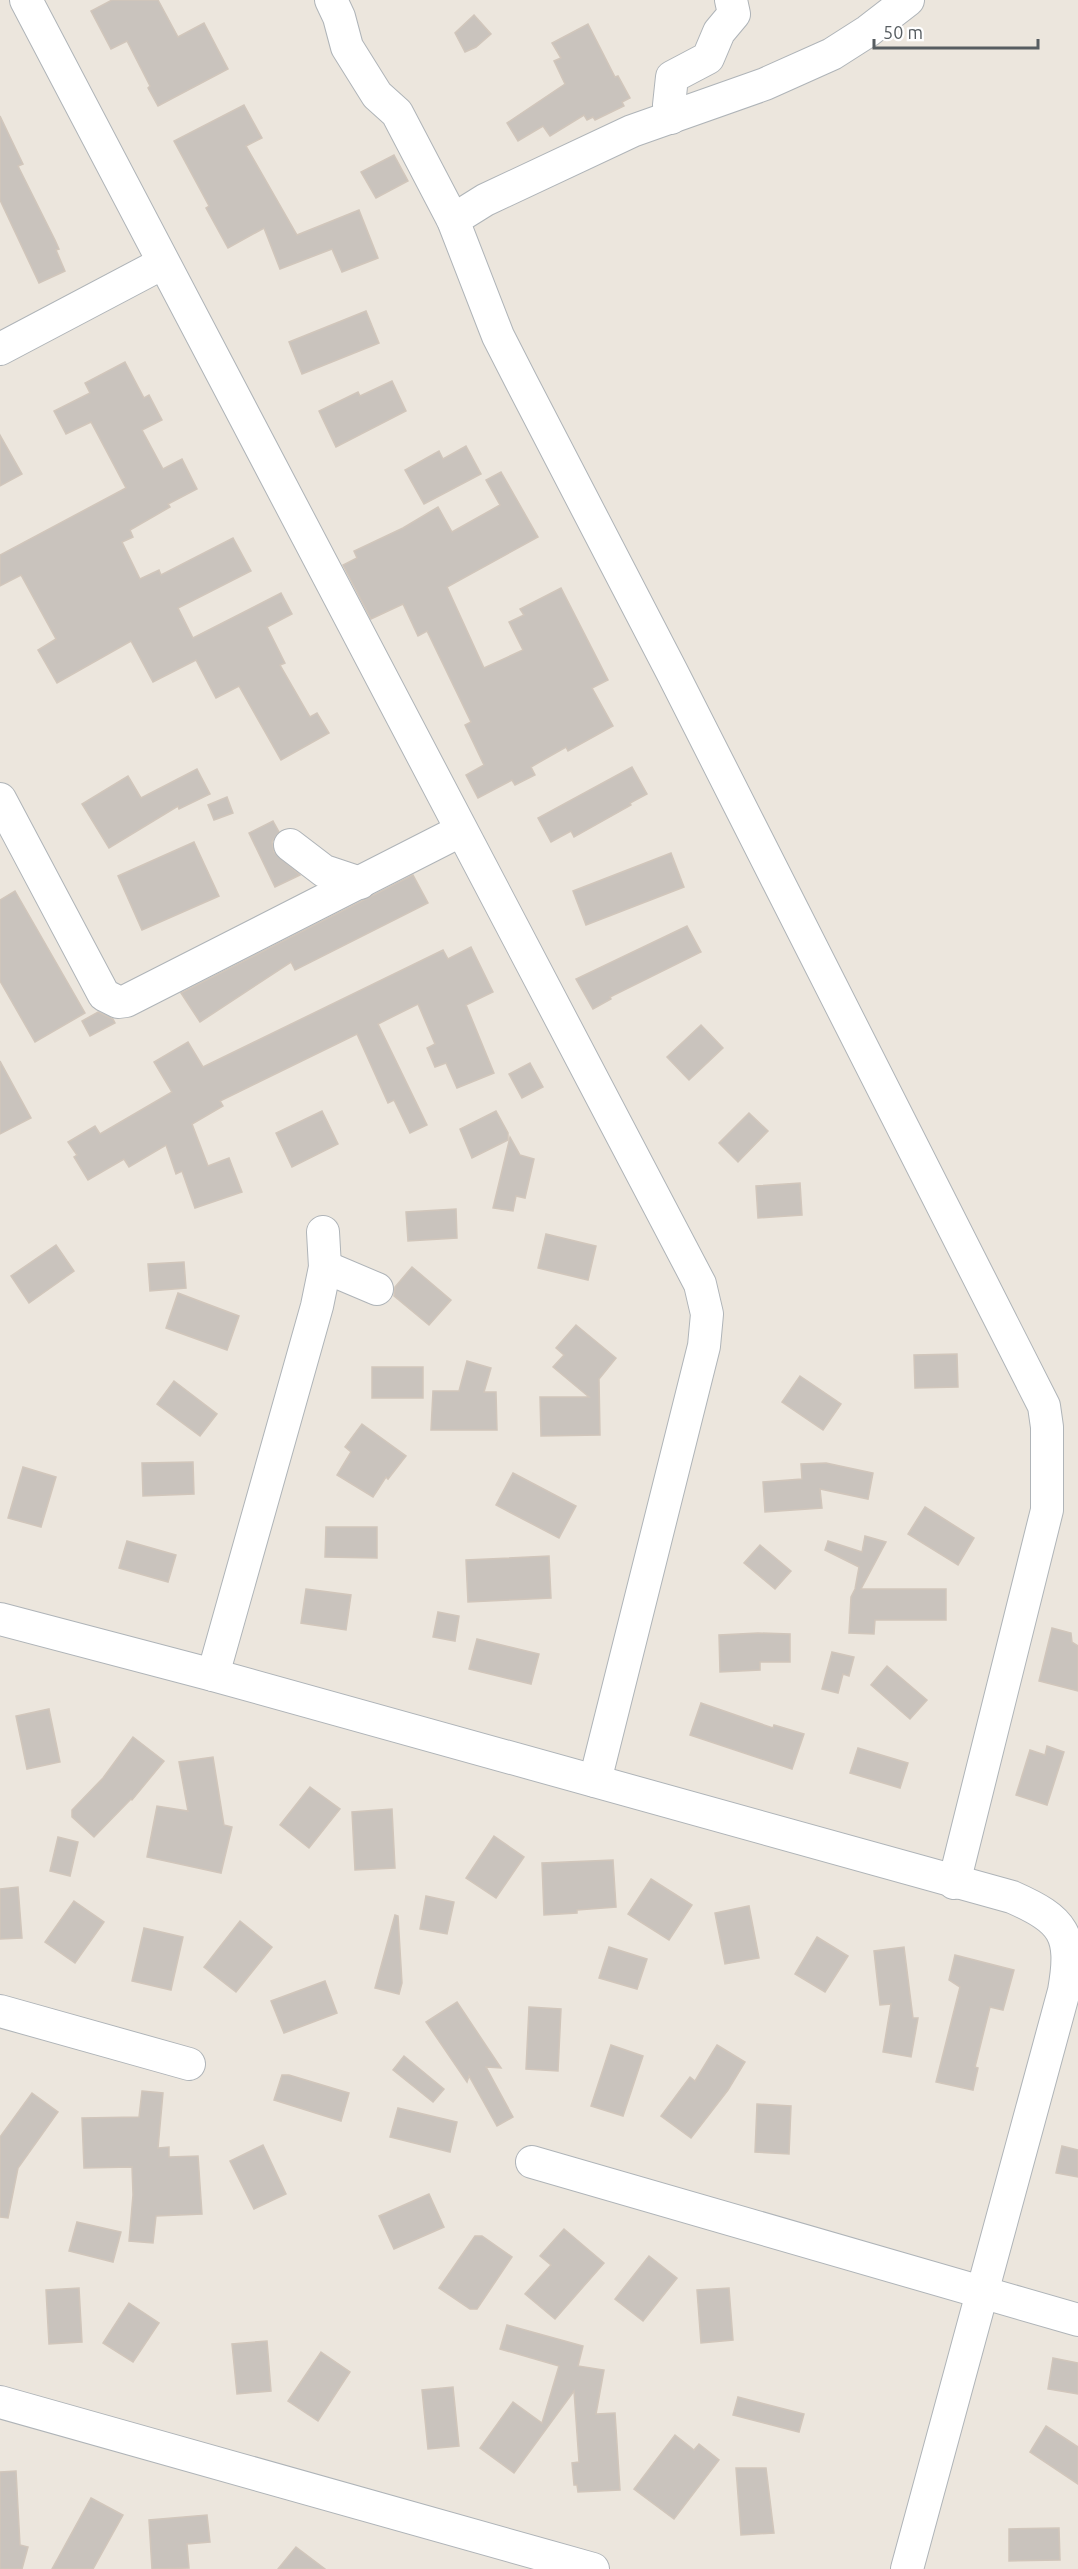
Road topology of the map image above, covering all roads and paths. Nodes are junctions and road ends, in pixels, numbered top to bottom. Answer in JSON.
{"nodes":[{"id":1,"x":26,"y":0,"type":"edge"},
{"id":2,"x":731,"y":0,"type":"edge"},
{"id":3,"x":908,"y":0,"type":"edge"},
{"id":4,"x":341,"y":6,"type":"edge"},
{"id":5,"x":671,"y":118,"type":"junction"},
{"id":6,"x":453,"y":220,"type":"junction"},
{"id":7,"x":163,"y":263,"type":"junction"},
{"id":8,"x":0,"y":349,"type":"edge"},
{"id":9,"x":0,"y":799,"type":"edge"},
{"id":10,"x":460,"y":831,"type":"junction"},
{"id":11,"x":290,"y":845,"type":"dead end"},
{"id":12,"x":360,"y":883,"type":"junction"},
{"id":13,"x":323,"y":1232,"type":"dead end"},
{"id":14,"x":325,"y":1267,"type":"junction"},
{"id":15,"x":377,"y":1289,"type":"dead end"},
{"id":16,"x":0,"y":1619,"type":"edge"},
{"id":17,"x":213,"y":1675,"type":"junction"},
{"id":18,"x":595,"y":1780,"type":"junction"},
{"id":19,"x":954,"y":1883,"type":"junction"},
{"id":20,"x":0,"y":2011,"type":"edge"},
{"id":21,"x":189,"y":2064,"type":"dead end"},
{"id":22,"x":532,"y":2162,"type":"dead end"},
{"id":23,"x":983,"y":2293,"type":"junction"},
{"id":24,"x":1078,"y":2320,"type":"edge"},
{"id":25,"x":0,"y":2402,"type":"edge"},
{"id":26,"x":593,"y":2569,"type":"edge"},
{"id":27,"x":907,"y":2569,"type":"edge"}],
"edges":[{"from":1,"to":7,"type":"street"},
{"from":2,"to":5,"type":"street"},
{"from":3,"to":5,"type":"street"},
{"from":4,"to":6,"type":"street"},
{"from":5,"to":6,"type":"street"},
{"from":6,"to":19,"type":"street"},
{"from":7,"to":8,"type":"street"},
{"from":7,"to":10,"type":"street"},
{"from":9,"to":12,"type":"street"},
{"from":10,"to":12,"type":"street"},
{"from":10,"to":18,"type":"street"},
{"from":11,"to":12,"type":"street"},
{"from":13,"to":14,"type":"street"},
{"from":14,"to":15,"type":"street"},
{"from":14,"to":17,"type":"street"},
{"from":16,"to":17,"type":"street"},
{"from":17,"to":18,"type":"street"},
{"from":18,"to":19,"type":"street"},
{"from":19,"to":23,"type":"street"},
{"from":20,"to":21,"type":"street"},
{"from":22,"to":23,"type":"street"},
{"from":23,"to":24,"type":"street"},
{"from":23,"to":27,"type":"street"},
{"from":25,"to":26,"type":"street"}]}
